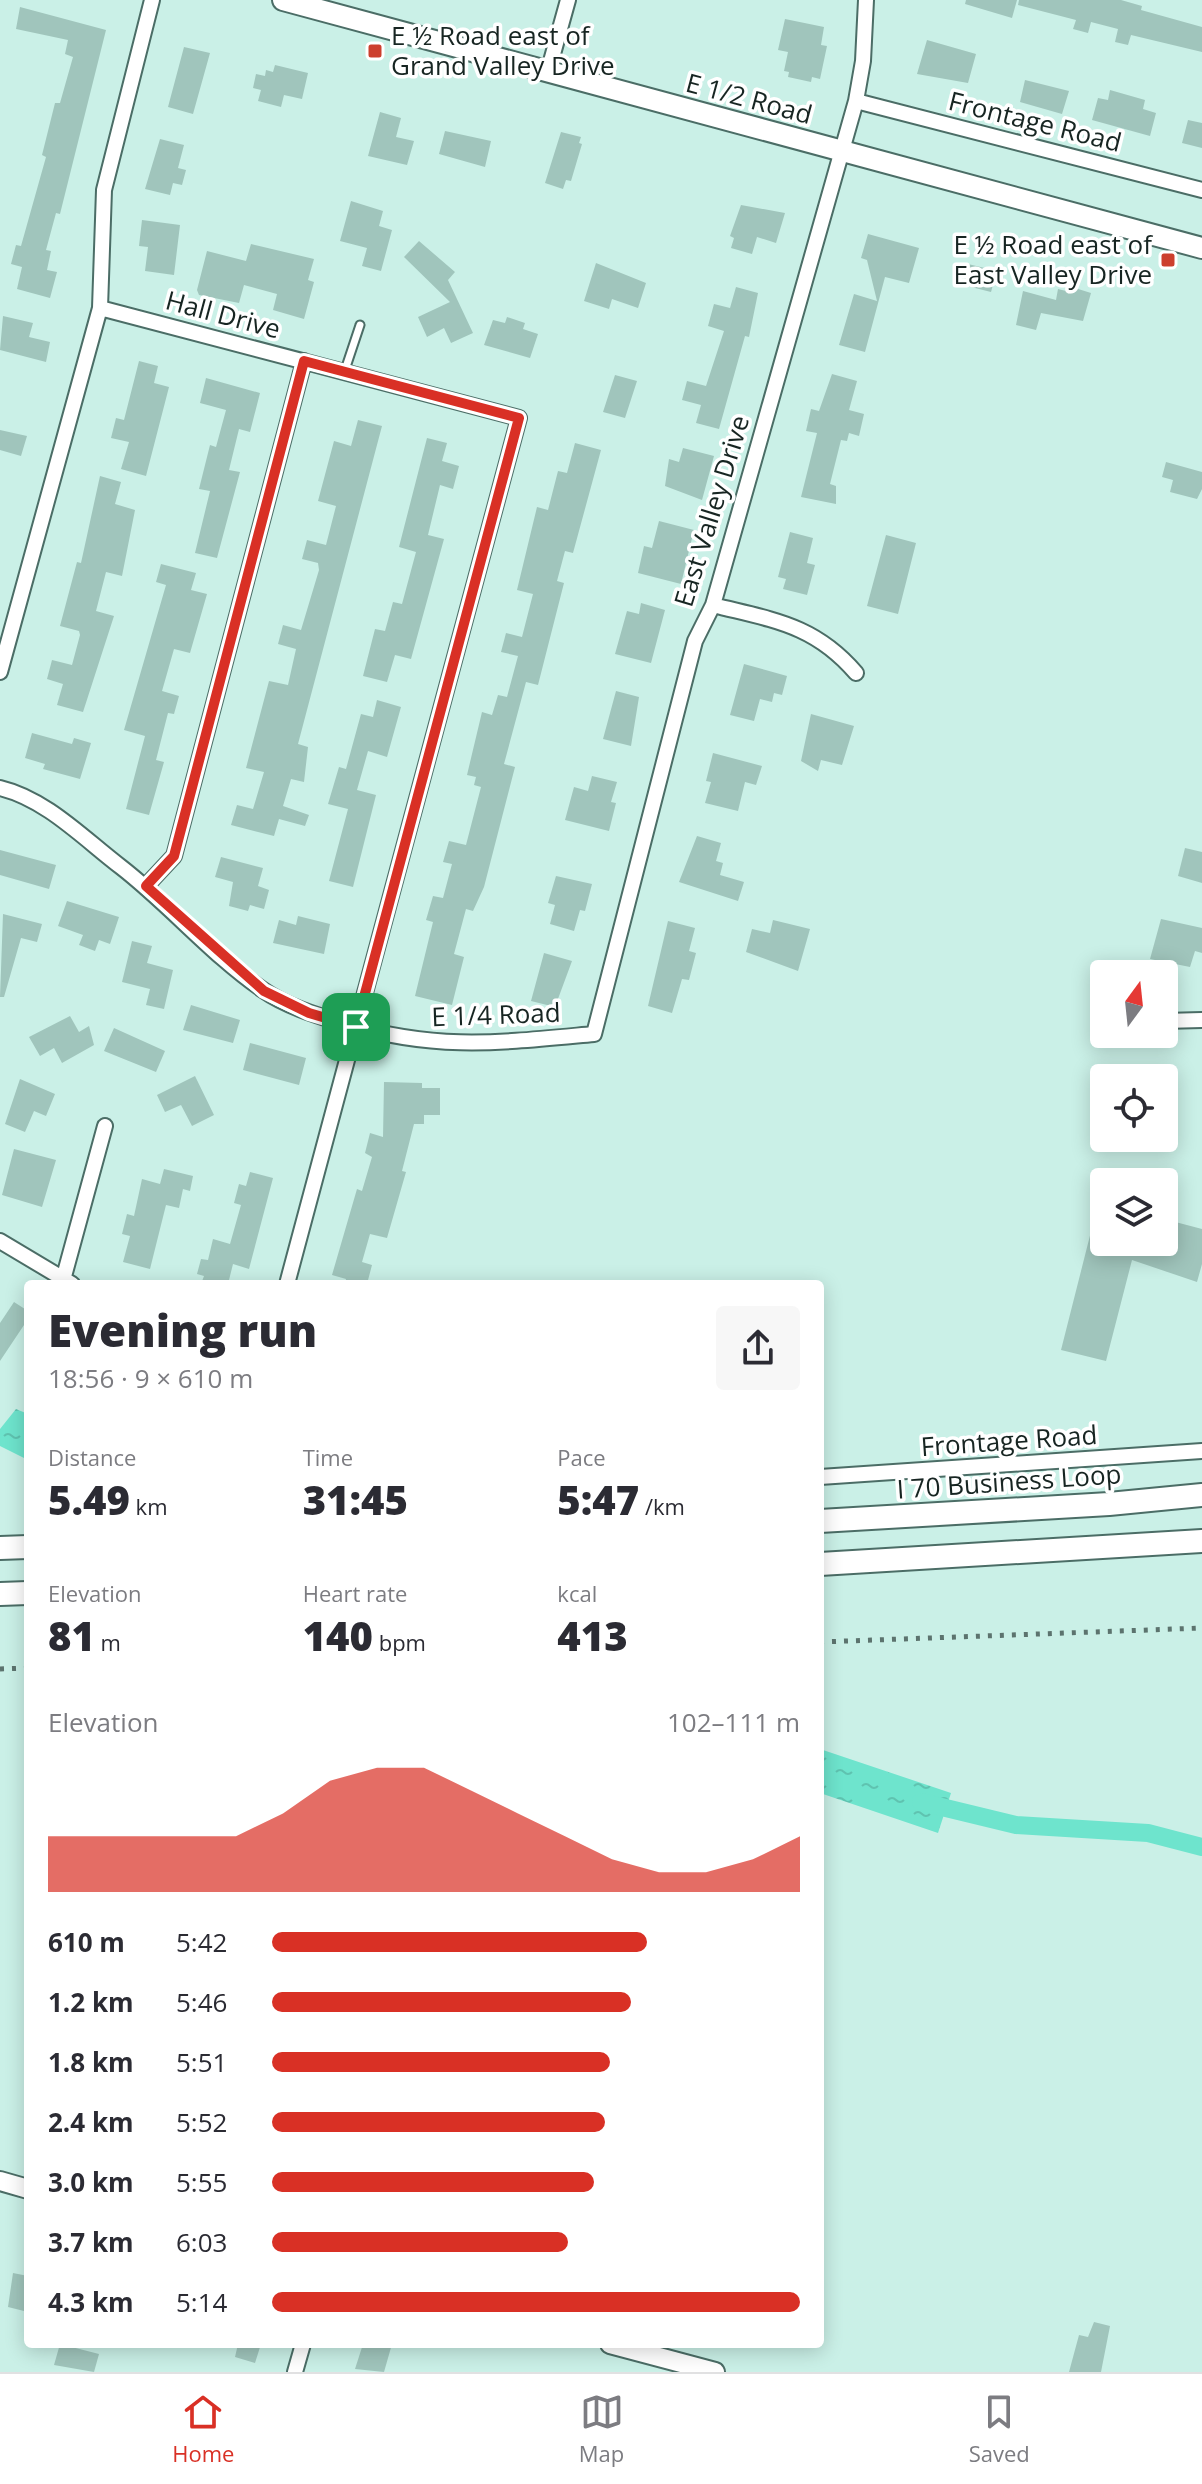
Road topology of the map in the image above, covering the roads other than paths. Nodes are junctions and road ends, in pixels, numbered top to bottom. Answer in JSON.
{"nodes":[{"id":1,"x":152,"y":0,"type":"edge"},
{"id":2,"x":283,"y":0,"type":"edge"},
{"id":3,"x":568,"y":0,"type":"edge"},
{"id":4,"x":866,"y":0,"type":"edge"},
{"id":5,"x":548,"y":72,"type":"junction"},
{"id":6,"x":856,"y":101,"type":"junction"},
{"id":7,"x":842,"y":151,"type":"junction"},
{"id":8,"x":1202,"y":190,"type":"edge"},
{"id":9,"x":1202,"y":248,"type":"edge"},
{"id":10,"x":100,"y":308,"type":"junction"},
{"id":11,"x":360,"y":325,"type":"dead end"},
{"id":12,"x":304,"y":361,"type":"junction"},
{"id":13,"x":344,"y":373,"type":"junction"},
{"id":14,"x":713,"y":605,"type":"junction"},
{"id":15,"x":0,"y":672,"type":"edge"},
{"id":16,"x":856,"y":673,"type":"dead end"},
{"id":17,"x":0,"y":788,"type":"edge"},
{"id":18,"x":146,"y":886,"type":"junction"},
{"id":19,"x":1202,"y":1020,"type":"edge"},
{"id":20,"x":1178,"y":1021,"type":"edge"},
{"id":21,"x":356,"y":1027,"type":"junction"},
{"id":22,"x":594,"y":1034,"type":"joint"},
{"id":23,"x":105,"y":1126,"type":"dead end"},
{"id":24,"x":0,"y":1241,"type":"edge"},
{"id":25,"x":65,"y":1280,"type":"edge"},
{"id":26,"x":68,"y":1280,"type":"edge"},
{"id":27,"x":288,"y":1280,"type":"edge"},
{"id":28,"x":1202,"y":1451,"type":"edge"},
{"id":29,"x":824,"y":1477,"type":"edge"},
{"id":30,"x":1202,"y":1495,"type":"edge"},
{"id":31,"x":824,"y":1521,"type":"edge"},
{"id":32,"x":1202,"y":1541,"type":"edge"},
{"id":33,"x":24,"y":1547,"type":"edge"},
{"id":34,"x":0,"y":1548,"type":"edge"},
{"id":35,"x":824,"y":1564,"type":"edge"},
{"id":36,"x":24,"y":1593,"type":"edge"},
{"id":37,"x":0,"y":1594,"type":"edge"},
{"id":38,"x":0,"y":2181,"type":"edge"},
{"id":39,"x":24,"y":2188,"type":"edge"},
{"id":40,"x":302,"y":2348,"type":"edge"},
{"id":41,"x":625,"y":2348,"type":"edge"},
{"id":42,"x":295,"y":2372,"type":"edge"},
{"id":43,"x":715,"y":2372,"type":"edge"}],
"edges":[{"from":1,"to":10,"type":"street"},
{"from":2,"to":5,"type":"main road","name":"E 1/2 Road"},
{"from":3,"to":5,"type":"street"},
{"from":4,"to":6,"type":"street","name":"East Valley Drive"},
{"from":5,"to":7,"type":"main road","name":"E 1/2 Road"},
{"from":6,"to":7,"type":"street","name":"East Valley Drive"},
{"from":6,"to":8,"type":"street","name":"Frontage Road"},
{"from":7,"to":9,"type":"main road","name":"E 1/2 Road"},
{"from":7,"to":14,"type":"street","name":"East Valley Drive"},
{"from":10,"to":12,"type":"street","name":"Hall Drive"},
{"from":10,"to":15,"type":"street"},
{"from":11,"to":13,"type":"lane"},
{"from":12,"to":13,"type":"street","name":"Hall Drive"},
{"from":12,"to":18,"type":"street"},
{"from":13,"to":21,"type":"street","name":"Hall Drive"},
{"from":14,"to":16,"type":"street"},
{"from":14,"to":22,"type":"street","name":"East Valley Drive"},
{"from":17,"to":18,"type":"street","name":"E 1/4 Road"},
{"from":18,"to":21,"type":"street","name":"E 1/4 Road"},
{"from":19,"to":20,"type":"street"},
{"from":21,"to":22,"type":"street","name":"E 1/4 Road"},
{"from":21,"to":27,"type":"street"},
{"from":23,"to":26,"type":"street"},
{"from":24,"to":25,"type":"street"},
{"from":28,"to":29,"type":"street","name":"Frontage Road"},
{"from":30,"to":31,"type":"main road","name":"I 70 Business Loop"},
{"from":32,"to":35,"type":"main road"},
{"from":33,"to":34,"type":"main road"},
{"from":36,"to":37,"type":"main road"},
{"from":38,"to":39,"type":"street"},
{"from":40,"to":42,"type":"street"},
{"from":41,"to":43,"type":"street"}]}
